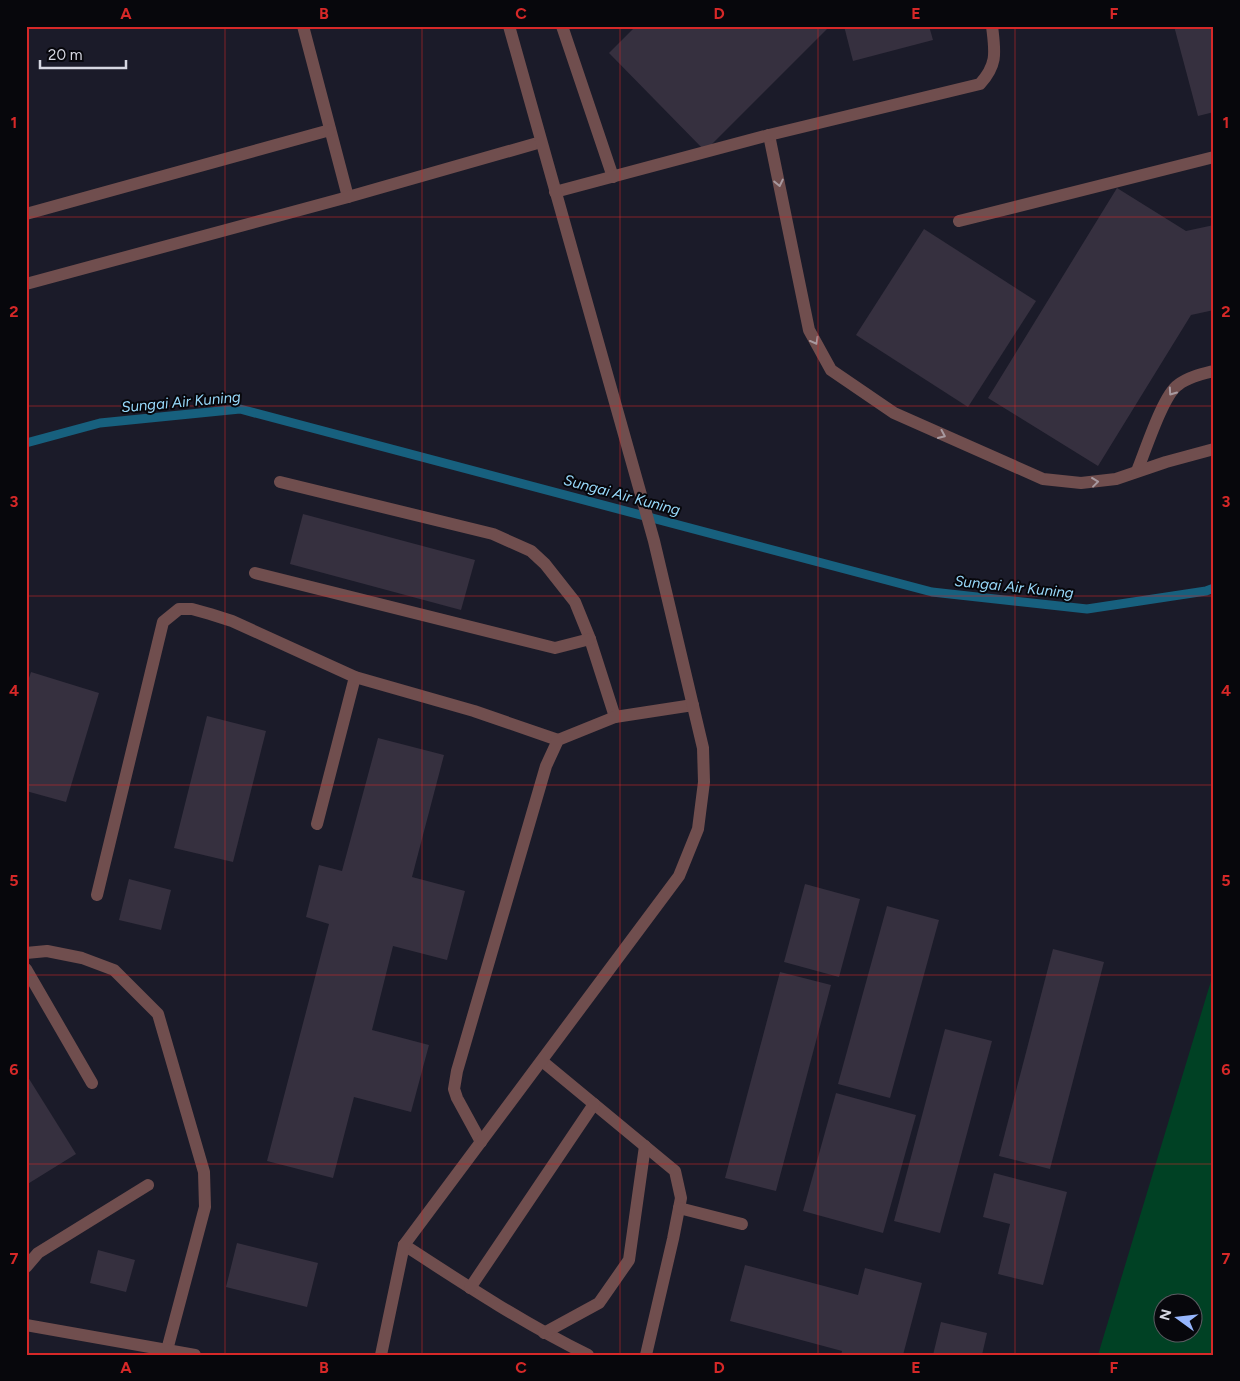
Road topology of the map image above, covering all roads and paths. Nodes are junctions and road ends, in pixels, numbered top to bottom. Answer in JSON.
{"nodes":[{"id":1,"x":303,"y":26,"type":"edge"},
{"id":2,"x":508,"y":26,"type":"edge"},
{"id":3,"x":562,"y":26,"type":"edge"},
{"id":4,"x":992,"y":26,"type":"edge"},
{"id":5,"x":330,"y":130,"type":"junction"},
{"id":6,"x":769,"y":135,"type":"junction"},
{"id":7,"x":541,"y":142,"type":"junction"},
{"id":8,"x":1214,"y":157,"type":"edge"},
{"id":9,"x":613,"y":177,"type":"junction"},
{"id":10,"x":555,"y":192,"type":"junction"},
{"id":11,"x":348,"y":197,"type":"junction"},
{"id":12,"x":26,"y":214,"type":"edge"},
{"id":13,"x":959,"y":221,"type":"dead end"},
{"id":14,"x":26,"y":284,"type":"edge"},
{"id":15,"x":1214,"y":371,"type":"edge"},
{"id":16,"x":1214,"y":448,"type":"edge"},
{"id":17,"x":1137,"y":471,"type":"junction"},
{"id":18,"x":280,"y":482,"type":"dead end"},
{"id":19,"x":255,"y":572,"type":"dead end"},
{"id":20,"x":590,"y":639,"type":"junction"},
{"id":21,"x":355,"y":677,"type":"junction"},
{"id":22,"x":693,"y":705,"type":"junction"},
{"id":23,"x":615,"y":718,"type":"junction"},
{"id":24,"x":558,"y":740,"type":"junction"},
{"id":25,"x":317,"y":824,"type":"dead end"},
{"id":26,"x":97,"y":895,"type":"dead end"},
{"id":27,"x":26,"y":953,"type":"edge"},
{"id":28,"x":26,"y":969,"type":"edge"},
{"id":29,"x":542,"y":1061,"type":"junction"},
{"id":30,"x":92,"y":1083,"type":"dead end"},
{"id":31,"x":594,"y":1104,"type":"junction"},
{"id":32,"x":481,"y":1142,"type":"junction"},
{"id":33,"x":645,"y":1146,"type":"junction"},
{"id":34,"x":148,"y":1185,"type":"dead end"},
{"id":35,"x":679,"y":1208,"type":"junction"},
{"id":36,"x":742,"y":1224,"type":"dead end"},
{"id":37,"x":404,"y":1245,"type":"junction"},
{"id":38,"x":26,"y":1267,"type":"edge"},
{"id":39,"x":470,"y":1288,"type":"junction"},
{"id":40,"x":26,"y":1325,"type":"edge"},
{"id":41,"x":544,"y":1333,"type":"junction"},
{"id":42,"x":167,"y":1350,"type":"junction"},
{"id":43,"x":195,"y":1355,"type":"edge"},
{"id":44,"x":381,"y":1355,"type":"edge"},
{"id":45,"x":588,"y":1355,"type":"edge"},
{"id":46,"x":646,"y":1355,"type":"edge"}],
"edges":[{"from":1,"to":5,"type":"lane"},
{"from":2,"to":7,"type":"lane"},
{"from":3,"to":9,"type":"lane"},
{"from":4,"to":6,"type":"lane"},
{"from":5,"to":11,"type":"lane"},
{"from":5,"to":12,"type":"lane"},
{"from":6,"to":9,"type":"lane"},
{"from":6,"to":17,"type":"lane","one_way":true},
{"from":7,"to":10,"type":"lane"},
{"from":7,"to":11,"type":"lane"},
{"from":8,"to":13,"type":"lane"},
{"from":9,"to":10,"type":"lane"},
{"from":10,"to":22,"type":"lane"},
{"from":11,"to":14,"type":"lane"},
{"from":15,"to":17,"type":"lane","one_way":true},
{"from":16,"to":17,"type":"lane"},
{"from":18,"to":20,"type":"lane"},
{"from":19,"to":20,"type":"lane"},
{"from":20,"to":23,"type":"lane"},
{"from":21,"to":24,"type":"lane"},
{"from":21,"to":25,"type":"lane"},
{"from":21,"to":26,"type":"lane"},
{"from":22,"to":23,"type":"lane"},
{"from":22,"to":29,"type":"lane"},
{"from":23,"to":24,"type":"lane"},
{"from":24,"to":32,"type":"lane"},
{"from":27,"to":42,"type":"lane"},
{"from":28,"to":30,"type":"lane"},
{"from":29,"to":31,"type":"lane"},
{"from":29,"to":32,"type":"lane"},
{"from":31,"to":33,"type":"lane"},
{"from":31,"to":39,"type":"lane"},
{"from":32,"to":37,"type":"lane"},
{"from":33,"to":35,"type":"lane"},
{"from":33,"to":41,"type":"lane"},
{"from":34,"to":38,"type":"lane"},
{"from":35,"to":36,"type":"lane"},
{"from":35,"to":46,"type":"lane"},
{"from":37,"to":39,"type":"lane"},
{"from":37,"to":44,"type":"lane"},
{"from":39,"to":41,"type":"lane"},
{"from":40,"to":42,"type":"lane"},
{"from":41,"to":45,"type":"lane"},
{"from":42,"to":43,"type":"lane"}]}
